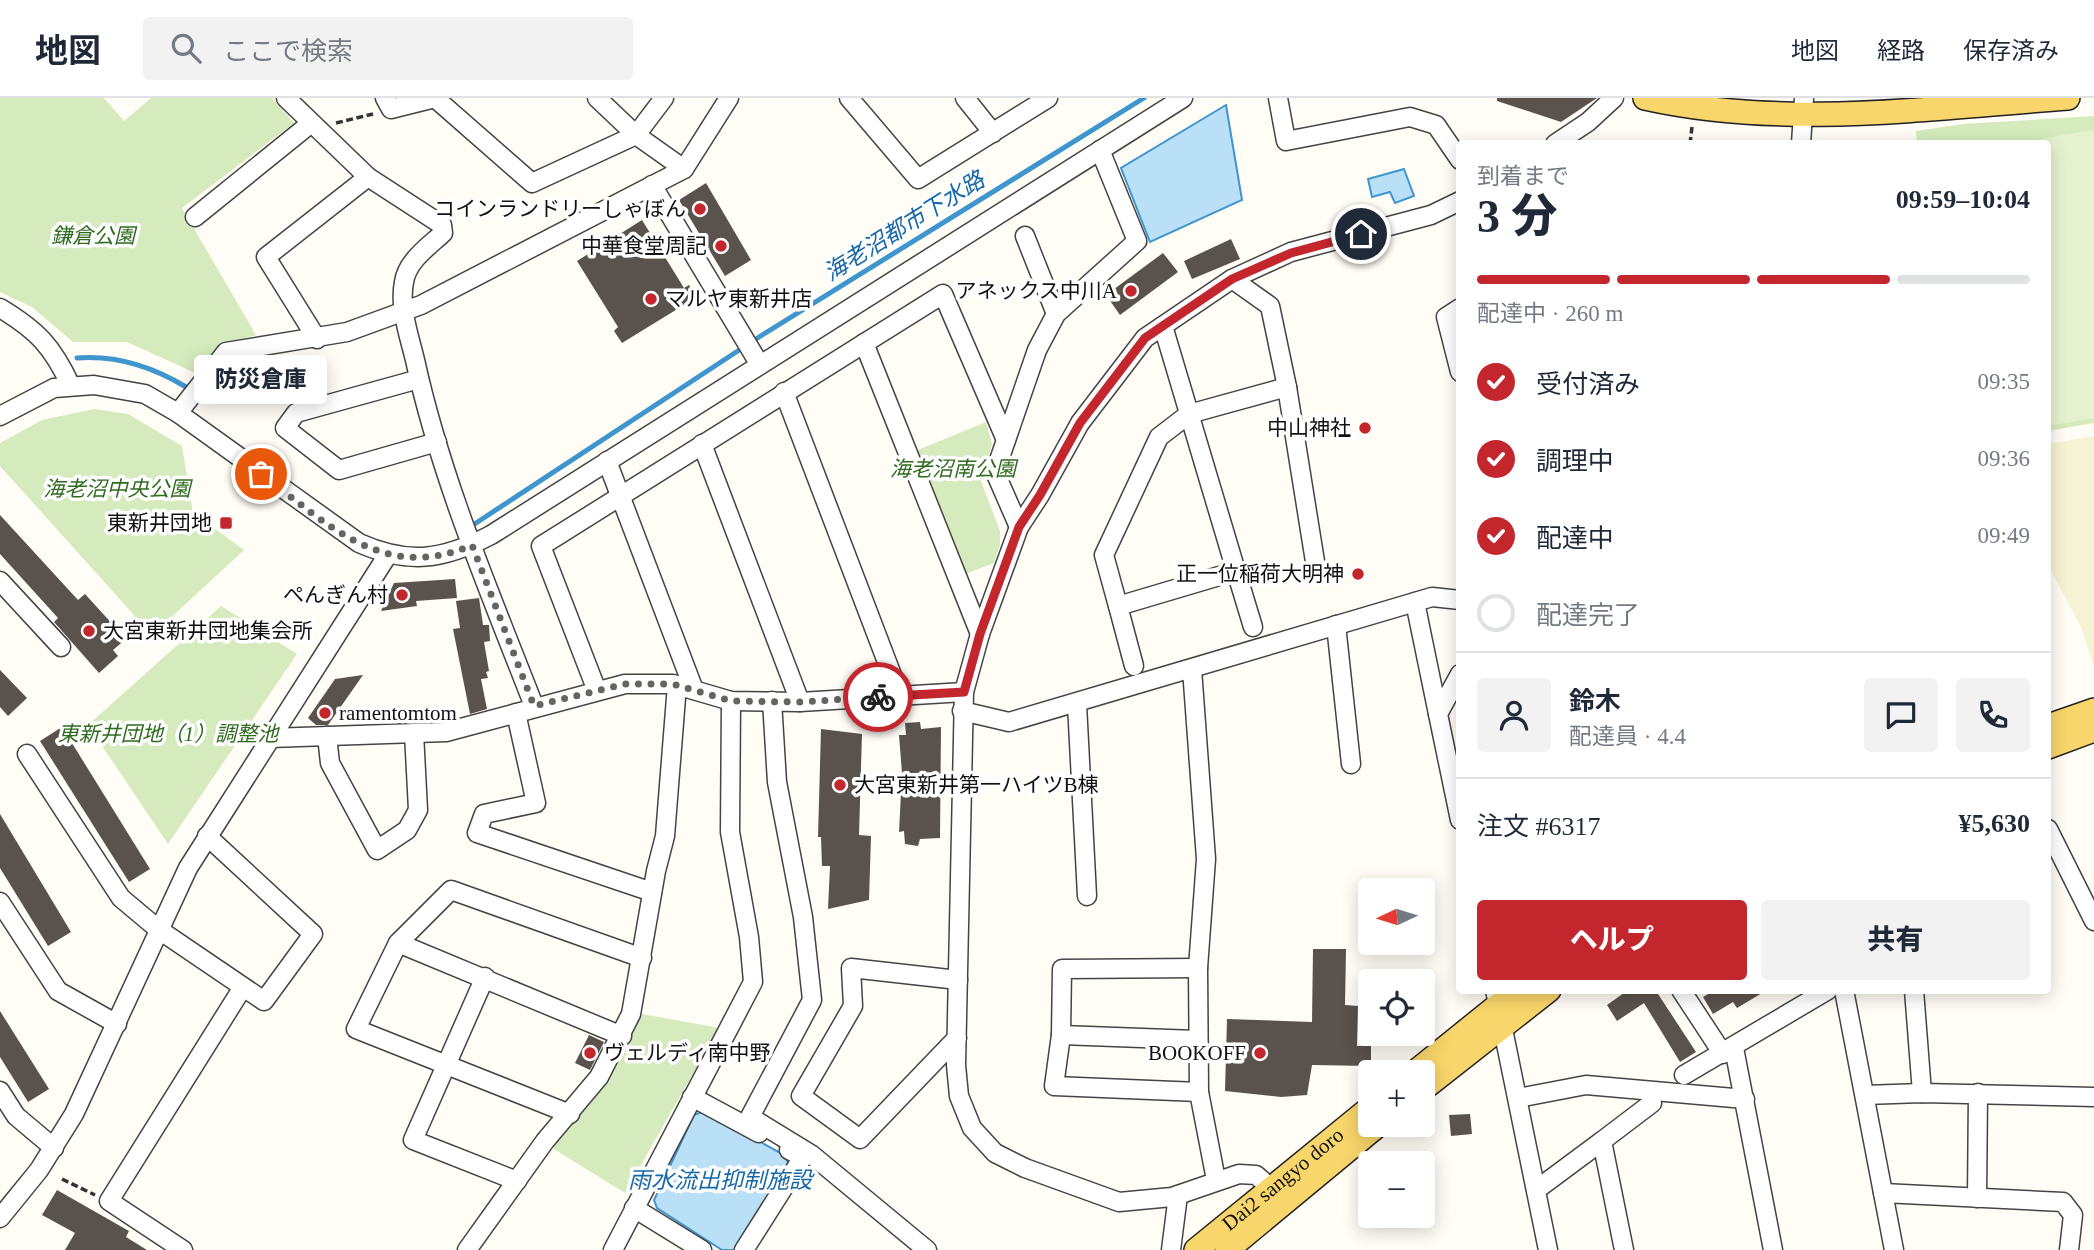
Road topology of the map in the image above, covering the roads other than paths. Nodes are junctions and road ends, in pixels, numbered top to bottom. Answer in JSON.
{"nodes":[{"id":1,"x":286,"y":98,"type":"edge"},
{"id":2,"x":435,"y":98,"type":"edge"},
{"id":3,"x":597,"y":98,"type":"edge"},
{"id":4,"x":664,"y":98,"type":"edge"},
{"id":5,"x":729,"y":98,"type":"edge"},
{"id":6,"x":849,"y":98,"type":"edge"},
{"id":7,"x":964,"y":98,"type":"edge"},
{"id":8,"x":1048,"y":98,"type":"edge"},
{"id":9,"x":1183,"y":98,"type":"edge"},
{"id":10,"x":1278,"y":98,"type":"edge"},
{"id":11,"x":1614,"y":98,"type":"edge"},
{"id":12,"x":1645,"y":98,"type":"edge"},
{"id":13,"x":2068,"y":98,"type":"edge"},
{"id":14,"x":388,"y":104,"type":"edge"},
{"id":15,"x":1803,"y":106,"type":"edge"},
{"id":16,"x":312,"y":126,"type":"junction"},
{"id":17,"x":993,"y":133,"type":"junction"},
{"id":18,"x":636,"y":135,"type":"junction"},
{"id":19,"x":1561,"y":140,"type":"edge"},
{"id":20,"x":1801,"y":140,"type":"edge"},
{"id":21,"x":1100,"y":150,"type":"junction"},
{"id":22,"x":1456,"y":154,"type":"edge"},
{"id":23,"x":684,"y":169,"type":"junction"},
{"id":24,"x":368,"y":177,"type":"junction"},
{"id":25,"x":652,"y":185,"type":"junction"},
{"id":26,"x":1456,"y":203,"type":"edge"},
{"id":27,"x":195,"y":217,"type":"dead end"},
{"id":28,"x":1025,"y":236,"type":"dead end"},
{"id":29,"x":1232,"y":279,"type":"junction"},
{"id":30,"x":0,"y":308,"type":"edge"},
{"id":31,"x":403,"y":310,"type":"junction"},
{"id":32,"x":1456,"y":311,"type":"edge"},
{"id":33,"x":1056,"y":314,"type":"junction"},
{"id":34,"x":1163,"y":326,"type":"junction"},
{"id":35,"x":317,"y":339,"type":"junction"},
{"id":36,"x":864,"y":343,"type":"junction"},
{"id":37,"x":1456,"y":356,"type":"edge"},
{"id":38,"x":756,"y":360,"type":"junction"},
{"id":39,"x":419,"y":379,"type":"junction"},
{"id":40,"x":71,"y":386,"type":"junction"},
{"id":41,"x":1287,"y":387,"type":"junction"},
{"id":42,"x":785,"y":392,"type":"junction"},
{"id":43,"x":178,"y":413,"type":"junction"},
{"id":44,"x":1189,"y":414,"type":"junction"},
{"id":45,"x":0,"y":416,"type":"edge"},
{"id":46,"x":1006,"y":440,"type":"junction"},
{"id":47,"x":437,"y":442,"type":"junction"},
{"id":48,"x":702,"y":444,"type":"junction"},
{"id":49,"x":607,"y":461,"type":"junction"},
{"id":50,"x":620,"y":495,"type":"junction"},
{"id":51,"x":1019,"y":527,"type":"junction"},
{"id":52,"x":472,"y":545,"type":"junction"},
{"id":53,"x":387,"y":556,"type":"junction"},
{"id":54,"x":1236,"y":570,"type":"junction"},
{"id":55,"x":1317,"y":574,"type":"dead end"},
{"id":56,"x":0,"y":581,"type":"edge"},
{"id":57,"x":1456,"y":600,"type":"edge"},
{"id":58,"x":1415,"y":602,"type":"junction"},
{"id":59,"x":1118,"y":606,"type":"junction"},
{"id":60,"x":1336,"y":625,"type":"junction"},
{"id":61,"x":1253,"y":627,"type":"dead end"},
{"id":62,"x":980,"y":634,"type":"junction"},
{"id":63,"x":61,"y":647,"type":"dead end"},
{"id":64,"x":1134,"y":666,"type":"dead end"},
{"id":65,"x":1192,"y":669,"type":"junction"},
{"id":66,"x":1456,"y":681,"type":"edge"},
{"id":67,"x":686,"y":687,"type":"junction"},
{"id":68,"x":597,"y":691,"type":"junction"},
{"id":69,"x":964,"y":692,"type":"junction"},
{"id":70,"x":900,"y":696,"type":"junction"},
{"id":71,"x":731,"y":701,"type":"junction"},
{"id":72,"x":772,"y":701,"type":"junction"},
{"id":73,"x":800,"y":702,"type":"junction"},
{"id":74,"x":1077,"y":704,"type":"junction"},
{"id":75,"x":534,"y":706,"type":"junction"},
{"id":76,"x":2094,"y":710,"type":"edge"},
{"id":77,"x":962,"y":711,"type":"junction"},
{"id":78,"x":516,"y":713,"type":"junction"},
{"id":79,"x":1438,"y":714,"type":"junction"},
{"id":80,"x":2051,"y":725,"type":"edge"},
{"id":81,"x":2094,"y":730,"type":"edge"},
{"id":82,"x":414,"y":733,"type":"junction"},
{"id":83,"x":327,"y":736,"type":"junction"},
{"id":84,"x":270,"y":738,"type":"junction"},
{"id":85,"x":2051,"y":746,"type":"edge"},
{"id":86,"x":27,"y":754,"type":"dead end"},
{"id":87,"x":1351,"y":764,"type":"dead end"},
{"id":88,"x":1456,"y":801,"type":"edge"},
{"id":89,"x":207,"y":836,"type":"junction"},
{"id":90,"x":2051,"y":841,"type":"edge"},
{"id":91,"x":652,"y":892,"type":"junction"},
{"id":92,"x":1087,"y":896,"type":"dead end"},
{"id":93,"x":0,"y":902,"type":"edge"},
{"id":94,"x":2094,"y":921,"type":"edge"},
{"id":95,"x":158,"y":929,"type":"junction"},
{"id":96,"x":398,"y":943,"type":"junction"},
{"id":97,"x":642,"y":958,"type":"junction"},
{"id":98,"x":1198,"y":968,"type":"junction"},
{"id":99,"x":485,"y":977,"type":"junction"},
{"id":100,"x":958,"y":980,"type":"junction"},
{"id":101,"x":243,"y":987,"type":"junction"},
{"id":102,"x":1512,"y":994,"type":"edge"},
{"id":103,"x":1536,"y":994,"type":"edge"},
{"id":104,"x":1684,"y":994,"type":"edge"},
{"id":105,"x":1821,"y":994,"type":"edge"},
{"id":106,"x":1845,"y":994,"type":"edge"},
{"id":107,"x":1914,"y":994,"type":"edge"},
{"id":108,"x":1498,"y":1006,"type":"edge"},
{"id":109,"x":117,"y":1024,"type":"junction"},
{"id":110,"x":1061,"y":1034,"type":"junction"},
{"id":111,"x":622,"y":1035,"type":"junction"},
{"id":112,"x":957,"y":1038,"type":"junction"},
{"id":113,"x":1196,"y":1041,"type":"junction"},
{"id":114,"x":1728,"y":1051,"type":"junction"},
{"id":115,"x":1429,"y":1060,"type":"edge"},
{"id":116,"x":444,"y":1064,"type":"junction"},
{"id":117,"x":1684,"y":1075,"type":"dead end"},
{"id":118,"x":1435,"y":1076,"type":"edge"},
{"id":119,"x":0,"y":1091,"type":"edge"},
{"id":120,"x":1199,"y":1092,"type":"junction"},
{"id":121,"x":1922,"y":1093,"type":"junction"},
{"id":122,"x":1979,"y":1093,"type":"junction"},
{"id":123,"x":1865,"y":1095,"type":"junction"},
{"id":124,"x":692,"y":1097,"type":"junction"},
{"id":125,"x":2094,"y":1097,"type":"edge"},
{"id":126,"x":1518,"y":1098,"type":"junction"},
{"id":127,"x":1745,"y":1099,"type":"junction"},
{"id":128,"x":1652,"y":1103,"type":"dead end"},
{"id":129,"x":570,"y":1114,"type":"junction"},
{"id":130,"x":1358,"y":1118,"type":"edge"},
{"id":131,"x":1364,"y":1137,"type":"edge"},
{"id":132,"x":1602,"y":1141,"type":"junction"},
{"id":133,"x":54,"y":1148,"type":"junction"},
{"id":134,"x":1216,"y":1180,"type":"junction"},
{"id":135,"x":517,"y":1181,"type":"junction"},
{"id":136,"x":1271,"y":1188,"type":"junction"},
{"id":137,"x":1536,"y":1189,"type":"junction"},
{"id":138,"x":1883,"y":1193,"type":"junction"},
{"id":139,"x":1178,"y":1195,"type":"junction"},
{"id":140,"x":1977,"y":1198,"type":"junction"},
{"id":141,"x":634,"y":1208,"type":"junction"},
{"id":142,"x":0,"y":1218,"type":"edge"},
{"id":143,"x":1767,"y":1249,"type":"edge"},
{"id":144,"x":183,"y":1250,"type":"edge"},
{"id":145,"x":467,"y":1250,"type":"edge"},
{"id":146,"x":613,"y":1250,"type":"edge"},
{"id":147,"x":702,"y":1250,"type":"edge"},
{"id":148,"x":744,"y":1250,"type":"edge"},
{"id":149,"x":927,"y":1250,"type":"edge"},
{"id":150,"x":1171,"y":1250,"type":"edge"},
{"id":151,"x":1196,"y":1250,"type":"edge"},
{"id":152,"x":1227,"y":1250,"type":"edge"},
{"id":153,"x":1548,"y":1250,"type":"edge"},
{"id":154,"x":1623,"y":1250,"type":"edge"},
{"id":155,"x":1894,"y":1250,"type":"edge"},
{"id":156,"x":2069,"y":1250,"type":"edge"}],
"edges":[{"from":1,"to":16,"type":"street"},
{"from":2,"to":14,"type":"street"},
{"from":2,"to":18,"type":"street"},
{"from":3,"to":18,"type":"street"},
{"from":4,"to":18,"type":"street"},
{"from":5,"to":23,"type":"street"},
{"from":6,"to":17,"type":"street"},
{"from":7,"to":17,"type":"street"},
{"from":8,"to":17,"type":"street"},
{"from":9,"to":21,"type":"street"},
{"from":10,"to":22,"type":"street"},
{"from":11,"to":19,"type":"street"},
{"from":12,"to":15,"type":"main road"},
{"from":13,"to":15,"type":"main road"},
{"from":15,"to":20,"type":"street"},
{"from":16,"to":24,"type":"street"},
{"from":16,"to":27,"type":"street"},
{"from":18,"to":23,"type":"street"},
{"from":21,"to":33,"type":"street"},
{"from":21,"to":38,"type":"street"},
{"from":23,"to":25,"type":"street"},
{"from":24,"to":31,"type":"street"},
{"from":24,"to":35,"type":"street"},
{"from":25,"to":31,"type":"street"},
{"from":25,"to":38,"type":"street"},
{"from":26,"to":29,"type":"street"},
{"from":28,"to":33,"type":"street"},
{"from":29,"to":34,"type":"street"},
{"from":29,"to":41,"type":"street"},
{"from":30,"to":40,"type":"street"},
{"from":31,"to":35,"type":"street"},
{"from":31,"to":39,"type":"street"},
{"from":32,"to":37,"type":"street"},
{"from":33,"to":46,"type":"street"},
{"from":34,"to":44,"type":"street"},
{"from":34,"to":51,"type":"street"},
{"from":35,"to":43,"type":"street"},
{"from":36,"to":42,"type":"street"},
{"from":36,"to":46,"type":"street"},
{"from":36,"to":62,"type":"street"},
{"from":38,"to":49,"type":"street"},
{"from":39,"to":47,"type":"street"},
{"from":39,"to":47,"type":"street"},
{"from":40,"to":43,"type":"street"},
{"from":40,"to":45,"type":"street"},
{"from":41,"to":44,"type":"street"},
{"from":41,"to":55,"type":"street"},
{"from":42,"to":48,"type":"street"},
{"from":42,"to":70,"type":"street"},
{"from":43,"to":53,"type":"street"},
{"from":44,"to":54,"type":"street"},
{"from":44,"to":59,"type":"street"},
{"from":46,"to":51,"type":"street"},
{"from":47,"to":52,"type":"street"},
{"from":48,"to":50,"type":"street"},
{"from":48,"to":73,"type":"street"},
{"from":49,"to":50,"type":"street"},
{"from":49,"to":52,"type":"street"},
{"from":50,"to":67,"type":"street"},
{"from":50,"to":68,"type":"street"},
{"from":51,"to":62,"type":"street"},
{"from":52,"to":53,"type":"street"},
{"from":52,"to":75,"type":"street"},
{"from":53,"to":84,"type":"street"},
{"from":54,"to":59,"type":"street"},
{"from":54,"to":61,"type":"street"},
{"from":56,"to":63,"type":"street"},
{"from":57,"to":58,"type":"street"},
{"from":58,"to":60,"type":"street"},
{"from":58,"to":79,"type":"street"},
{"from":59,"to":64,"type":"street"},
{"from":60,"to":65,"type":"street"},
{"from":60,"to":87,"type":"street"},
{"from":62,"to":69,"type":"street"},
{"from":65,"to":74,"type":"street"},
{"from":65,"to":98,"type":"street"},
{"from":66,"to":79,"type":"street"},
{"from":67,"to":68,"type":"street"},
{"from":67,"to":71,"type":"street"},
{"from":67,"to":91,"type":"street"},
{"from":68,"to":75,"type":"street"},
{"from":69,"to":70,"type":"street"},
{"from":69,"to":77,"type":"street"},
{"from":70,"to":73,"type":"street"},
{"from":71,"to":72,"type":"street"},
{"from":71,"to":124,"type":"street"},
{"from":72,"to":73,"type":"street"},
{"from":72,"to":149,"type":"street"},
{"from":74,"to":77,"type":"street"},
{"from":74,"to":92,"type":"street"},
{"from":75,"to":78,"type":"street"},
{"from":76,"to":80,"type":"main road"},
{"from":77,"to":100,"type":"street"},
{"from":78,"to":82,"type":"street"},
{"from":78,"to":91,"type":"street"},
{"from":79,"to":88,"type":"street"},
{"from":81,"to":85,"type":"main road"},
{"from":82,"to":83,"type":"street"},
{"from":82,"to":83,"type":"street"},
{"from":83,"to":84,"type":"street"},
{"from":84,"to":89,"type":"street"},
{"from":86,"to":95,"type":"street"},
{"from":89,"to":95,"type":"street"},
{"from":89,"to":101,"type":"street"},
{"from":90,"to":94,"type":"street"},
{"from":91,"to":97,"type":"street"},
{"from":93,"to":109,"type":"street"},
{"from":95,"to":101,"type":"street"},
{"from":95,"to":109,"type":"street"},
{"from":96,"to":97,"type":"street"},
{"from":96,"to":99,"type":"street"},
{"from":96,"to":116,"type":"street"},
{"from":97,"to":111,"type":"street"},
{"from":98,"to":110,"type":"street"},
{"from":98,"to":113,"type":"street"},
{"from":99,"to":111,"type":"street"},
{"from":99,"to":116,"type":"street"},
{"from":100,"to":112,"type":"street"},
{"from":100,"to":112,"type":"street"},
{"from":101,"to":144,"type":"street"},
{"from":102,"to":108,"type":"main road"},
{"from":103,"to":108,"type":"main road"},
{"from":104,"to":114,"type":"street"},
{"from":105,"to":114,"type":"street"},
{"from":106,"to":123,"type":"street"},
{"from":107,"to":121,"type":"street"},
{"from":108,"to":115,"type":"main road"},
{"from":108,"to":118,"type":"main road"},
{"from":108,"to":126,"type":"street"},
{"from":109,"to":133,"type":"street"},
{"from":110,"to":113,"type":"street"},
{"from":110,"to":120,"type":"street"},
{"from":111,"to":129,"type":"street"},
{"from":112,"to":139,"type":"street"},
{"from":113,"to":120,"type":"street"},
{"from":114,"to":117,"type":"street"},
{"from":114,"to":127,"type":"street"},
{"from":116,"to":129,"type":"street"},
{"from":116,"to":135,"type":"street"},
{"from":119,"to":133,"type":"street"},
{"from":120,"to":134,"type":"street"},
{"from":121,"to":122,"type":"street"},
{"from":121,"to":123,"type":"street"},
{"from":122,"to":125,"type":"street"},
{"from":122,"to":140,"type":"street"},
{"from":123,"to":138,"type":"street"},
{"from":124,"to":141,"type":"street"},
{"from":124,"to":148,"type":"street"},
{"from":126,"to":127,"type":"street"},
{"from":126,"to":137,"type":"street"},
{"from":127,"to":143,"type":"street"},
{"from":128,"to":132,"type":"street"},
{"from":129,"to":135,"type":"street"},
{"from":130,"to":136,"type":"main road","name":"Dai2 sangyo doro"},
{"from":131,"to":152,"type":"main road","name":"Dai2 sangyo doro"},
{"from":132,"to":137,"type":"street"},
{"from":132,"to":154,"type":"street"},
{"from":133,"to":142,"type":"street"},
{"from":134,"to":136,"type":"street"},
{"from":134,"to":139,"type":"street"},
{"from":135,"to":145,"type":"street"},
{"from":136,"to":151,"type":"main road","name":"Dai2 sangyo doro"},
{"from":137,"to":153,"type":"street"},
{"from":138,"to":140,"type":"street"},
{"from":138,"to":155,"type":"street"},
{"from":139,"to":150,"type":"street"},
{"from":140,"to":156,"type":"street"},
{"from":141,"to":146,"type":"street"},
{"from":141,"to":147,"type":"street"}]}
